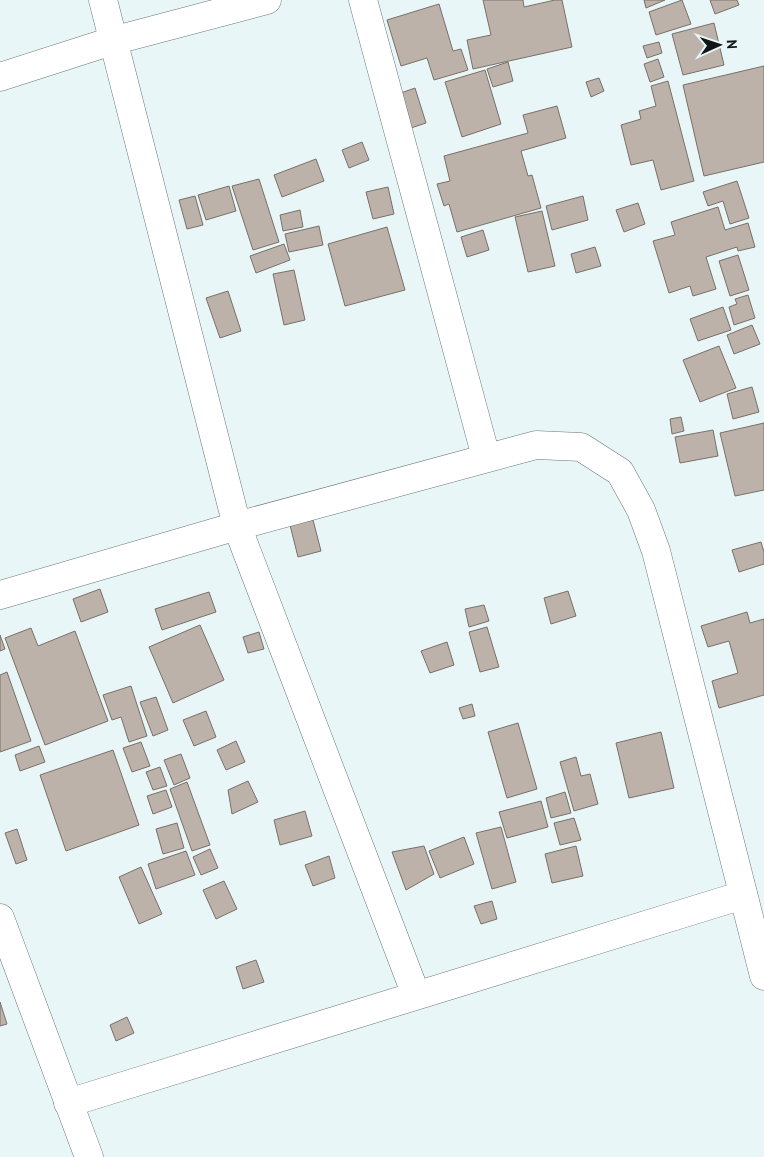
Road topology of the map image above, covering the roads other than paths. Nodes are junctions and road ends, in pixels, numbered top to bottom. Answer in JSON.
{"nodes":[{"id":1,"x":102,"y":0,"type":"edge"},
{"id":2,"x":266,"y":0,"type":"edge"},
{"id":3,"x":363,"y":0,"type":"edge"},
{"id":4,"x":112,"y":41,"type":"junction"},
{"id":5,"x":0,"y":77,"type":"edge"},
{"id":6,"x":486,"y":457,"type":"junction"},
{"id":7,"x":237,"y":526,"type":"junction"},
{"id":8,"x":0,"y":595,"type":"edge"},
{"id":9,"x":743,"y":895,"type":"junction"},
{"id":10,"x":0,"y":918,"type":"edge"},
{"id":11,"x":764,"y":976,"type":"edge"},
{"id":12,"x":416,"y":995,"type":"junction"},
{"id":13,"x":68,"y":1103,"type":"junction"},
{"id":14,"x":88,"y":1157,"type":"edge"}],
"edges":[{"from":1,"to":4,"type":"street"},
{"from":2,"to":4,"type":"street"},
{"from":3,"to":6,"type":"street"},
{"from":4,"to":5,"type":"street"},
{"from":4,"to":7,"type":"street"},
{"from":6,"to":7,"type":"street"},
{"from":6,"to":9,"type":"street"},
{"from":7,"to":8,"type":"street"},
{"from":7,"to":12,"type":"street"},
{"from":9,"to":11,"type":"street"},
{"from":9,"to":12,"type":"street"},
{"from":10,"to":13,"type":"street"},
{"from":12,"to":13,"type":"street"},
{"from":13,"to":14,"type":"street"}]}
